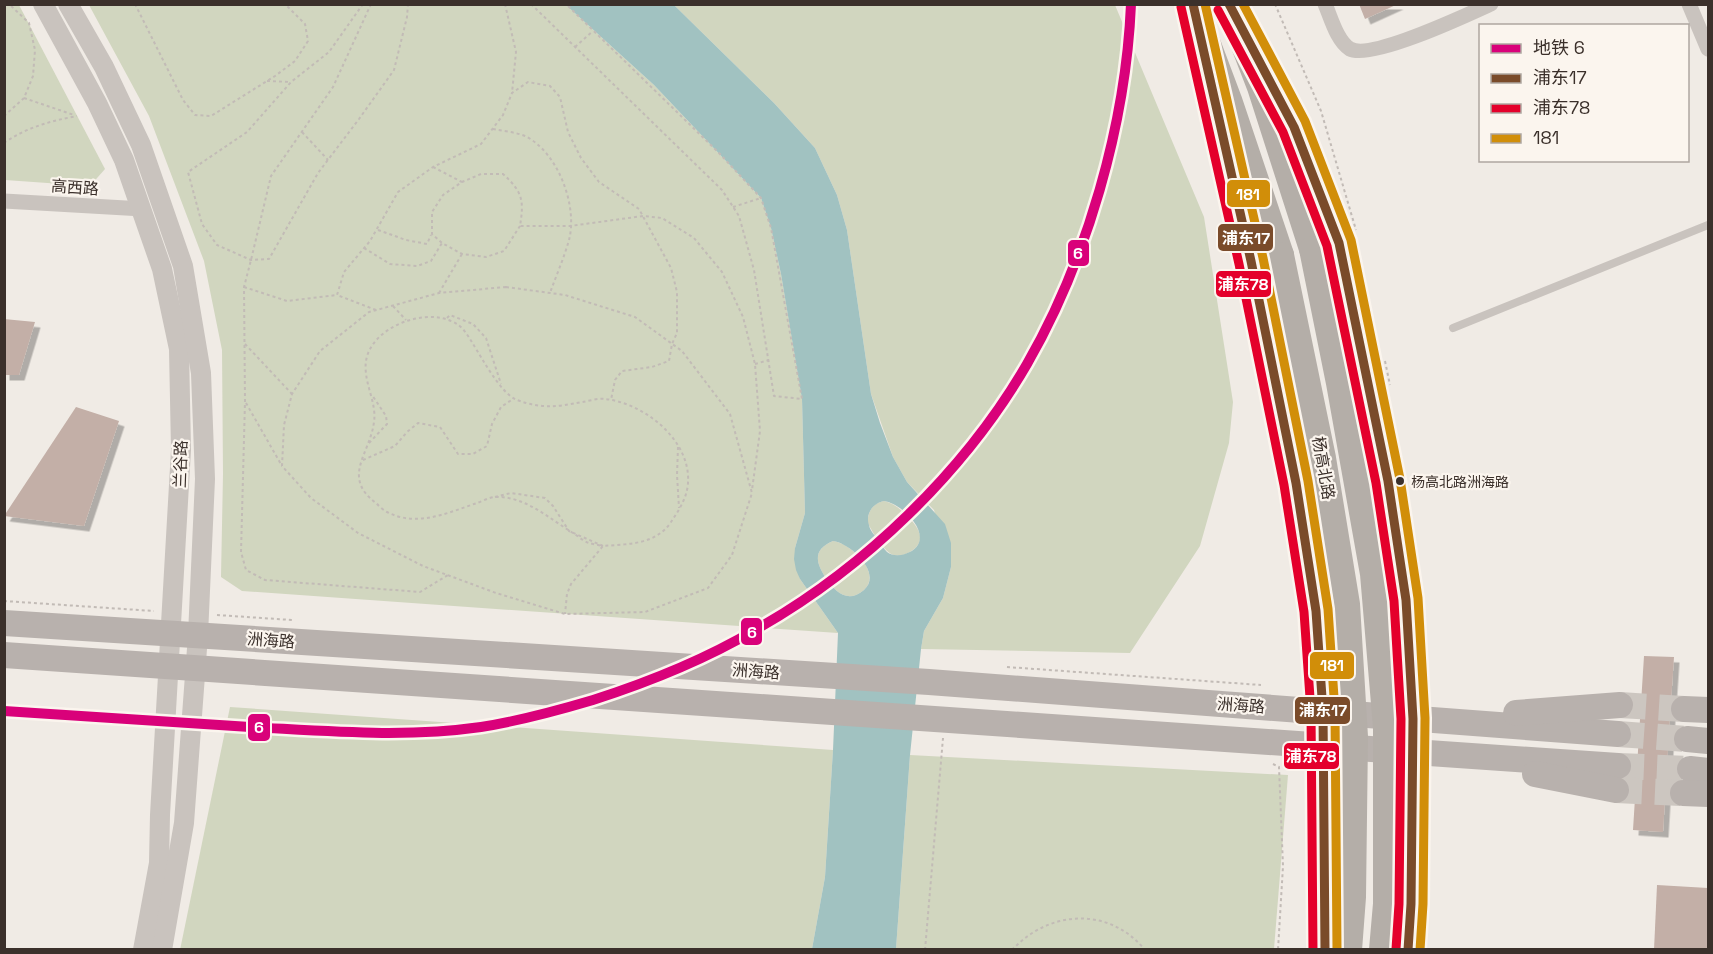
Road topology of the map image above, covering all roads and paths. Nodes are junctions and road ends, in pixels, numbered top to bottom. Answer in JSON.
{"nodes":[{"id":1,"x":9,"y":4,"type":"edge"},
{"id":2,"x":43,"y":4,"type":"edge"},
{"id":3,"x":68,"y":4,"type":"edge"},
{"id":4,"x":135,"y":4,"type":"edge"},
{"id":5,"x":285,"y":4,"type":"edge"},
{"id":6,"x":363,"y":4,"type":"edge"},
{"id":7,"x":370,"y":4,"type":"edge"},
{"id":8,"x":408,"y":4,"type":"edge"},
{"id":9,"x":505,"y":4,"type":"edge"},
{"id":10,"x":531,"y":4,"type":"edge"},
{"id":11,"x":566,"y":4,"type":"edge"},
{"id":12,"x":1193,"y":4,"type":"edge"},
{"id":13,"x":1228,"y":4,"type":"edge"},
{"id":14,"x":1325,"y":4,"type":"edge"},
{"id":15,"x":1491,"y":4,"type":"edge"},
{"id":16,"x":1689,"y":4,"type":"edge"},
{"id":17,"x":593,"y":30,"type":"junction"},
{"id":18,"x":575,"y":47,"type":"junction"},
{"id":19,"x":1708,"y":49,"type":"edge"},
{"id":20,"x":267,"y":81,"type":"junction"},
{"id":21,"x":291,"y":82,"type":"junction"},
{"id":22,"x":512,"y":93,"type":"junction"},
{"id":23,"x":24,"y":98,"type":"junction"},
{"id":24,"x":4,"y":116,"type":"edge"},
{"id":25,"x":493,"y":129,"type":"junction"},
{"id":26,"x":302,"y":132,"type":"junction"},
{"id":27,"x":4,"y":143,"type":"edge"},
{"id":28,"x":327,"y":160,"type":"junction"},
{"id":29,"x":433,"y":166,"type":"junction"},
{"id":30,"x":462,"y":182,"type":"junction"},
{"id":31,"x":761,"y":198,"type":"junction"},
{"id":32,"x":4,"y":201,"type":"edge"},
{"id":33,"x":733,"y":207,"type":"junction"},
{"id":34,"x":142,"y":209,"type":"junction"},
{"id":35,"x":643,"y":216,"type":"junction"},
{"id":36,"x":1708,"y":225,"type":"edge"},
{"id":37,"x":520,"y":226,"type":"junction"},
{"id":38,"x":570,"y":226,"type":"junction"},
{"id":39,"x":377,"y":229,"type":"junction"},
{"id":40,"x":432,"y":234,"type":"junction"},
{"id":41,"x":442,"y":243,"type":"junction"},
{"id":42,"x":364,"y":249,"type":"junction"},
{"id":43,"x":462,"y":254,"type":"junction"},
{"id":44,"x":251,"y":260,"type":"junction"},
{"id":45,"x":244,"y":287,"type":"junction"},
{"id":46,"x":439,"y":293,"type":"junction"},
{"id":47,"x":550,"y":293,"type":"junction"},
{"id":48,"x":337,"y":294,"type":"junction"},
{"id":49,"x":393,"y":306,"type":"junction"},
{"id":50,"x":377,"y":310,"type":"junction"},
{"id":51,"x":445,"y":319,"type":"junction"},
{"id":52,"x":406,"y":320,"type":"junction"},
{"id":53,"x":1453,"y":328,"type":"dead end"},
{"id":54,"x":245,"y":344,"type":"junction"},
{"id":55,"x":672,"y":344,"type":"junction"},
{"id":56,"x":769,"y":360,"type":"junction"},
{"id":57,"x":755,"y":364,"type":"junction"},
{"id":58,"x":502,"y":386,"type":"junction"},
{"id":59,"x":370,"y":393,"type":"junction"},
{"id":60,"x":292,"y":394,"type":"junction"},
{"id":61,"x":513,"y":399,"type":"junction"},
{"id":62,"x":611,"y":400,"type":"junction"},
{"id":63,"x":245,"y":401,"type":"junction"},
{"id":64,"x":368,"y":444,"type":"junction"},
{"id":65,"x":678,"y":444,"type":"junction"},
{"id":66,"x":361,"y":460,"type":"junction"},
{"id":67,"x":282,"y":466,"type":"junction"},
{"id":68,"x":752,"y":493,"type":"junction"},
{"id":69,"x":495,"y":497,"type":"junction"},
{"id":70,"x":679,"y":510,"type":"junction"},
{"id":71,"x":569,"y":531,"type":"junction"},
{"id":72,"x":603,"y":546,"type":"junction"},
{"id":73,"x":448,"y":575,"type":"junction"},
{"id":74,"x":566,"y":614,"type":"junction"},
{"id":75,"x":4,"y":623,"type":"edge"},
{"id":76,"x":171,"y":634,"type":"junction"},
{"id":77,"x":198,"y":635,"type":"junction"},
{"id":78,"x":4,"y":655,"type":"edge"},
{"id":79,"x":169,"y":666,"type":"junction"},
{"id":80,"x":1001,"y":666,"type":"dead end"},
{"id":81,"x":195,"y":668,"type":"junction"},
{"id":82,"x":1260,"y":685,"type":"dead end"},
{"id":83,"x":1620,"y":705,"type":"tunnel mouth"},
{"id":84,"x":1323,"y":712,"type":"junction"},
{"id":85,"x":1424,"y":719,"type":"junction"},
{"id":86,"x":935,"y":720,"type":"junction"},
{"id":87,"x":1618,"y":734,"type":"tunnel mouth"},
{"id":88,"x":1323,"y":746,"type":"junction"},
{"id":89,"x":1424,"y":753,"type":"junction"},
{"id":90,"x":1272,"y":762,"type":"dead end"},
{"id":91,"x":1617,"y":778,"type":"tunnel mouth"},
{"id":92,"x":1694,"y":778,"type":"edge"},
{"id":93,"x":1708,"y":794,"type":"edge"},
{"id":94,"x":143,"y":950,"type":"edge"},
{"id":95,"x":162,"y":950,"type":"edge"},
{"id":96,"x":925,"y":950,"type":"edge"},
{"id":97,"x":1012,"y":950,"type":"edge"},
{"id":98,"x":1145,"y":950,"type":"edge"},
{"id":99,"x":1278,"y":950,"type":"edge"},
{"id":100,"x":1325,"y":950,"type":"edge"},
{"id":101,"x":1349,"y":950,"type":"edge"},
{"id":102,"x":1382,"y":950,"type":"edge"},
{"id":103,"x":1408,"y":950,"type":"edge"}],
"edges":[{"from":1,"to":23,"type":"path"},
{"from":2,"to":34,"type":"street","name":"兰谷路"},
{"from":3,"to":77,"type":"street","name":"兰谷路"},
{"from":4,"to":20,"type":"path"},
{"from":5,"to":20,"type":"path"},
{"from":6,"to":21,"type":"path"},
{"from":7,"to":26,"type":"path"},
{"from":8,"to":28,"type":"path"},
{"from":9,"to":22,"type":"path"},
{"from":10,"to":18,"type":"path"},
{"from":11,"to":17,"type":"path"},
{"from":12,"to":84,"type":"main road"},
{"from":12,"to":101,"type":"highway","name":"杨高北路","bridge":true},
{"from":13,"to":85,"type":"main road"},
{"from":13,"to":102,"type":"highway","name":"杨高北路","bridge":true},
{"from":14,"to":15,"type":"street"},
{"from":16,"to":19,"type":"street"},
{"from":17,"to":18,"type":"path"},
{"from":17,"to":31,"type":"path"},
{"from":18,"to":33,"type":"path"},
{"from":20,"to":21,"type":"path"},
{"from":21,"to":44,"type":"path"},
{"from":22,"to":25,"type":"path"},
{"from":22,"to":35,"type":"path"},
{"from":23,"to":24,"type":"path"},
{"from":23,"to":27,"type":"path"},
{"from":25,"to":29,"type":"path"},
{"from":25,"to":38,"type":"path"},
{"from":26,"to":28,"type":"path"},
{"from":26,"to":44,"type":"path"},
{"from":28,"to":44,"type":"path"},
{"from":29,"to":30,"type":"path"},
{"from":29,"to":39,"type":"path"},
{"from":30,"to":37,"type":"path"},
{"from":30,"to":40,"type":"path"},
{"from":31,"to":33,"type":"path"},
{"from":31,"to":56,"type":"path"},
{"from":32,"to":34,"type":"street","name":"高西路"},
{"from":33,"to":56,"type":"path"},
{"from":34,"to":76,"type":"street","name":"兰谷路"},
{"from":35,"to":38,"type":"path"},
{"from":35,"to":55,"type":"path"},
{"from":35,"to":57,"type":"path"},
{"from":36,"to":53,"type":"lane"},
{"from":37,"to":38,"type":"path"},
{"from":37,"to":43,"type":"path"},
{"from":38,"to":47,"type":"path"},
{"from":39,"to":40,"type":"path"},
{"from":39,"to":42,"type":"path"},
{"from":40,"to":41,"type":"path"},
{"from":41,"to":42,"type":"path"},
{"from":41,"to":43,"type":"path"},
{"from":42,"to":48,"type":"path"},
{"from":43,"to":46,"type":"path"},
{"from":44,"to":45,"type":"path"},
{"from":45,"to":48,"type":"path"},
{"from":45,"to":54,"type":"path"},
{"from":46,"to":47,"type":"path"},
{"from":46,"to":49,"type":"path"},
{"from":47,"to":55,"type":"path"},
{"from":48,"to":50,"type":"path"},
{"from":49,"to":50,"type":"path"},
{"from":49,"to":52,"type":"path"},
{"from":50,"to":60,"type":"path"},
{"from":51,"to":52,"type":"path"},
{"from":51,"to":58,"type":"path"},
{"from":51,"to":58,"type":"path"},
{"from":52,"to":59,"type":"path"},
{"from":54,"to":60,"type":"path"},
{"from":54,"to":63,"type":"path"},
{"from":55,"to":62,"type":"path"},
{"from":55,"to":68,"type":"path"},
{"from":56,"to":57,"type":"path"},
{"from":57,"to":68,"type":"path"},
{"from":58,"to":61,"type":"path"},
{"from":59,"to":64,"type":"path"},
{"from":59,"to":64,"type":"path"},
{"from":60,"to":67,"type":"path"},
{"from":61,"to":62,"type":"path"},
{"from":61,"to":66,"type":"path"},
{"from":62,"to":65,"type":"path"},
{"from":63,"to":67,"type":"path"},
{"from":63,"to":73,"type":"path"},
{"from":64,"to":66,"type":"path"},
{"from":65,"to":70,"type":"path"},
{"from":65,"to":70,"type":"path"},
{"from":66,"to":69,"type":"path"},
{"from":67,"to":73,"type":"path"},
{"from":68,"to":74,"type":"path"},
{"from":69,"to":71,"type":"path"},
{"from":69,"to":71,"type":"path"},
{"from":70,"to":72,"type":"path"},
{"from":71,"to":72,"type":"path"},
{"from":72,"to":74,"type":"path"},
{"from":73,"to":74,"type":"path"},
{"from":75,"to":76,"type":"main road","name":"洲海路"},
{"from":76,"to":77,"type":"main road","name":"洲海路"},
{"from":76,"to":79,"type":"street","name":"兰谷路"},
{"from":77,"to":81,"type":"street","name":"兰谷路"},
{"from":77,"to":84,"type":"main road","name":"洲海路"},
{"from":78,"to":79,"type":"main road","name":"洲海路"},
{"from":79,"to":81,"type":"main road","name":"洲海路"},
{"from":79,"to":94,"type":"street","name":"兰谷路"},
{"from":80,"to":82,"type":"path"},
{"from":81,"to":86,"type":"main road","name":"洲海路"},
{"from":81,"to":95,"type":"street","name":"兰谷路"},
{"from":83,"to":85,"type":"main road","name":"洲海路"},
{"from":84,"to":85,"type":"main road","name":"洲海路"},
{"from":84,"to":88,"type":"main road"},
{"from":85,"to":87,"type":"main road","name":"洲海路"},
{"from":85,"to":89,"type":"main road"},
{"from":86,"to":88,"type":"main road","name":"洲海路"},
{"from":86,"to":96,"type":"path"},
{"from":88,"to":89,"type":"main road","name":"洲海路"},
{"from":88,"to":100,"type":"main road"},
{"from":89,"to":91,"type":"main road","name":"洲海路"},
{"from":89,"to":103,"type":"main road"},
{"from":90,"to":99,"type":"path"},
{"from":92,"to":93,"type":"main road"},
{"from":97,"to":98,"type":"path"}]}
